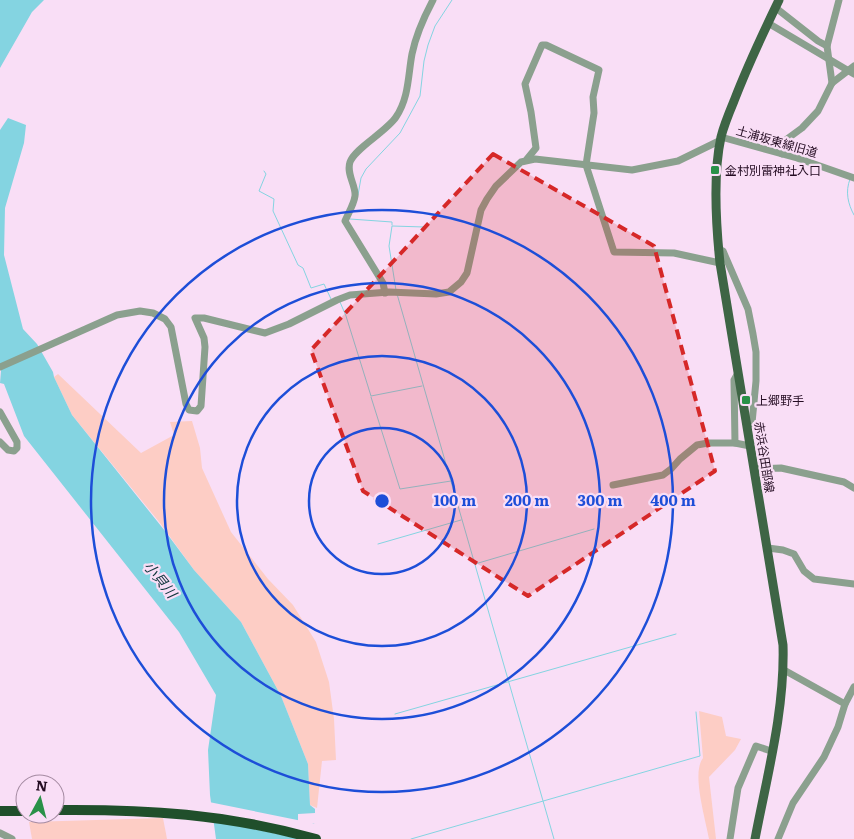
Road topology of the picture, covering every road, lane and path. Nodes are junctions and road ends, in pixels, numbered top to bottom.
1 (433, 0) edge
2 (839, 0) edge
3 (777, 4) edge
4 (768, 23) junction
5 (827, 46) junction
6 (828, 58) junction
7 (852, 70) edge
8 (832, 83) junction
9 (721, 139) junction
10 (782, 154) junction
11 (527, 159) junction
12 (586, 165) junction
13 (854, 178) edge
14 (718, 249) junction
15 (720, 262) junction
16 (385, 293) junction
17 (0, 367) edge
18 (738, 373) junction
19 (0, 412) edge
20 (747, 426) junction
21 (0, 442) edge
22 (735, 443) junction
23 (750, 446) junction
24 (754, 469) junction
25 (613, 485) dead end
26 (854, 488) edge
27 (768, 548) junction
28 (854, 584) edge
29 (784, 670) junction
30 (854, 688) edge
31 (845, 704) junction
32 (771, 751) junction
33 (15, 810) edge
34 (65, 810) edge
35 (0, 811) edge
36 (0, 833) edge
37 (12, 839) edge
38 (316, 839) edge
39 (730, 839) edge
40 (755, 839) edge
41 (778, 839) edge

1 - 16 street
2 - 5 street
3 - 4 main road, 赤浜谷田部線
3 - 5 street
4 - 6 street
4 - 9 main road, 赤浜谷田部線
5 - 6 street
6 - 7 street
6 - 8 street
7 - 8 street
8 - 10 street
9 - 10 street, 土浦坂東線旧道
9 - 12 street
9 - 14 main road, 赤浜谷田部線
10 - 13 street, 土浦坂東線旧道
11 - 12 street
11 - 12 street
11 - 16 street
12 - 15 street
14 - 15 main road, 赤浜谷田部線
14 - 20 street
15 - 18 main road, 赤浜谷田部線
16 - 17 street
18 - 20 main road, 赤浜谷田部線
18 - 22 street
19 - 21 street
20 - 23 main road, 赤浜谷田部線
22 - 23 street
22 - 25 street
23 - 24 main road, 赤浜谷田部線
24 - 26 street
24 - 27 main road, 赤浜谷田部線
27 - 28 street
27 - 29 main road, 赤浜谷田部線
29 - 31 street
29 - 32 main road, 赤浜谷田部線
30 - 31 street
31 - 41 street
32 - 39 street
32 - 40 main road, 赤浜谷田部線
33 - 35 highway
34 - 38 highway
36 - 37 street

